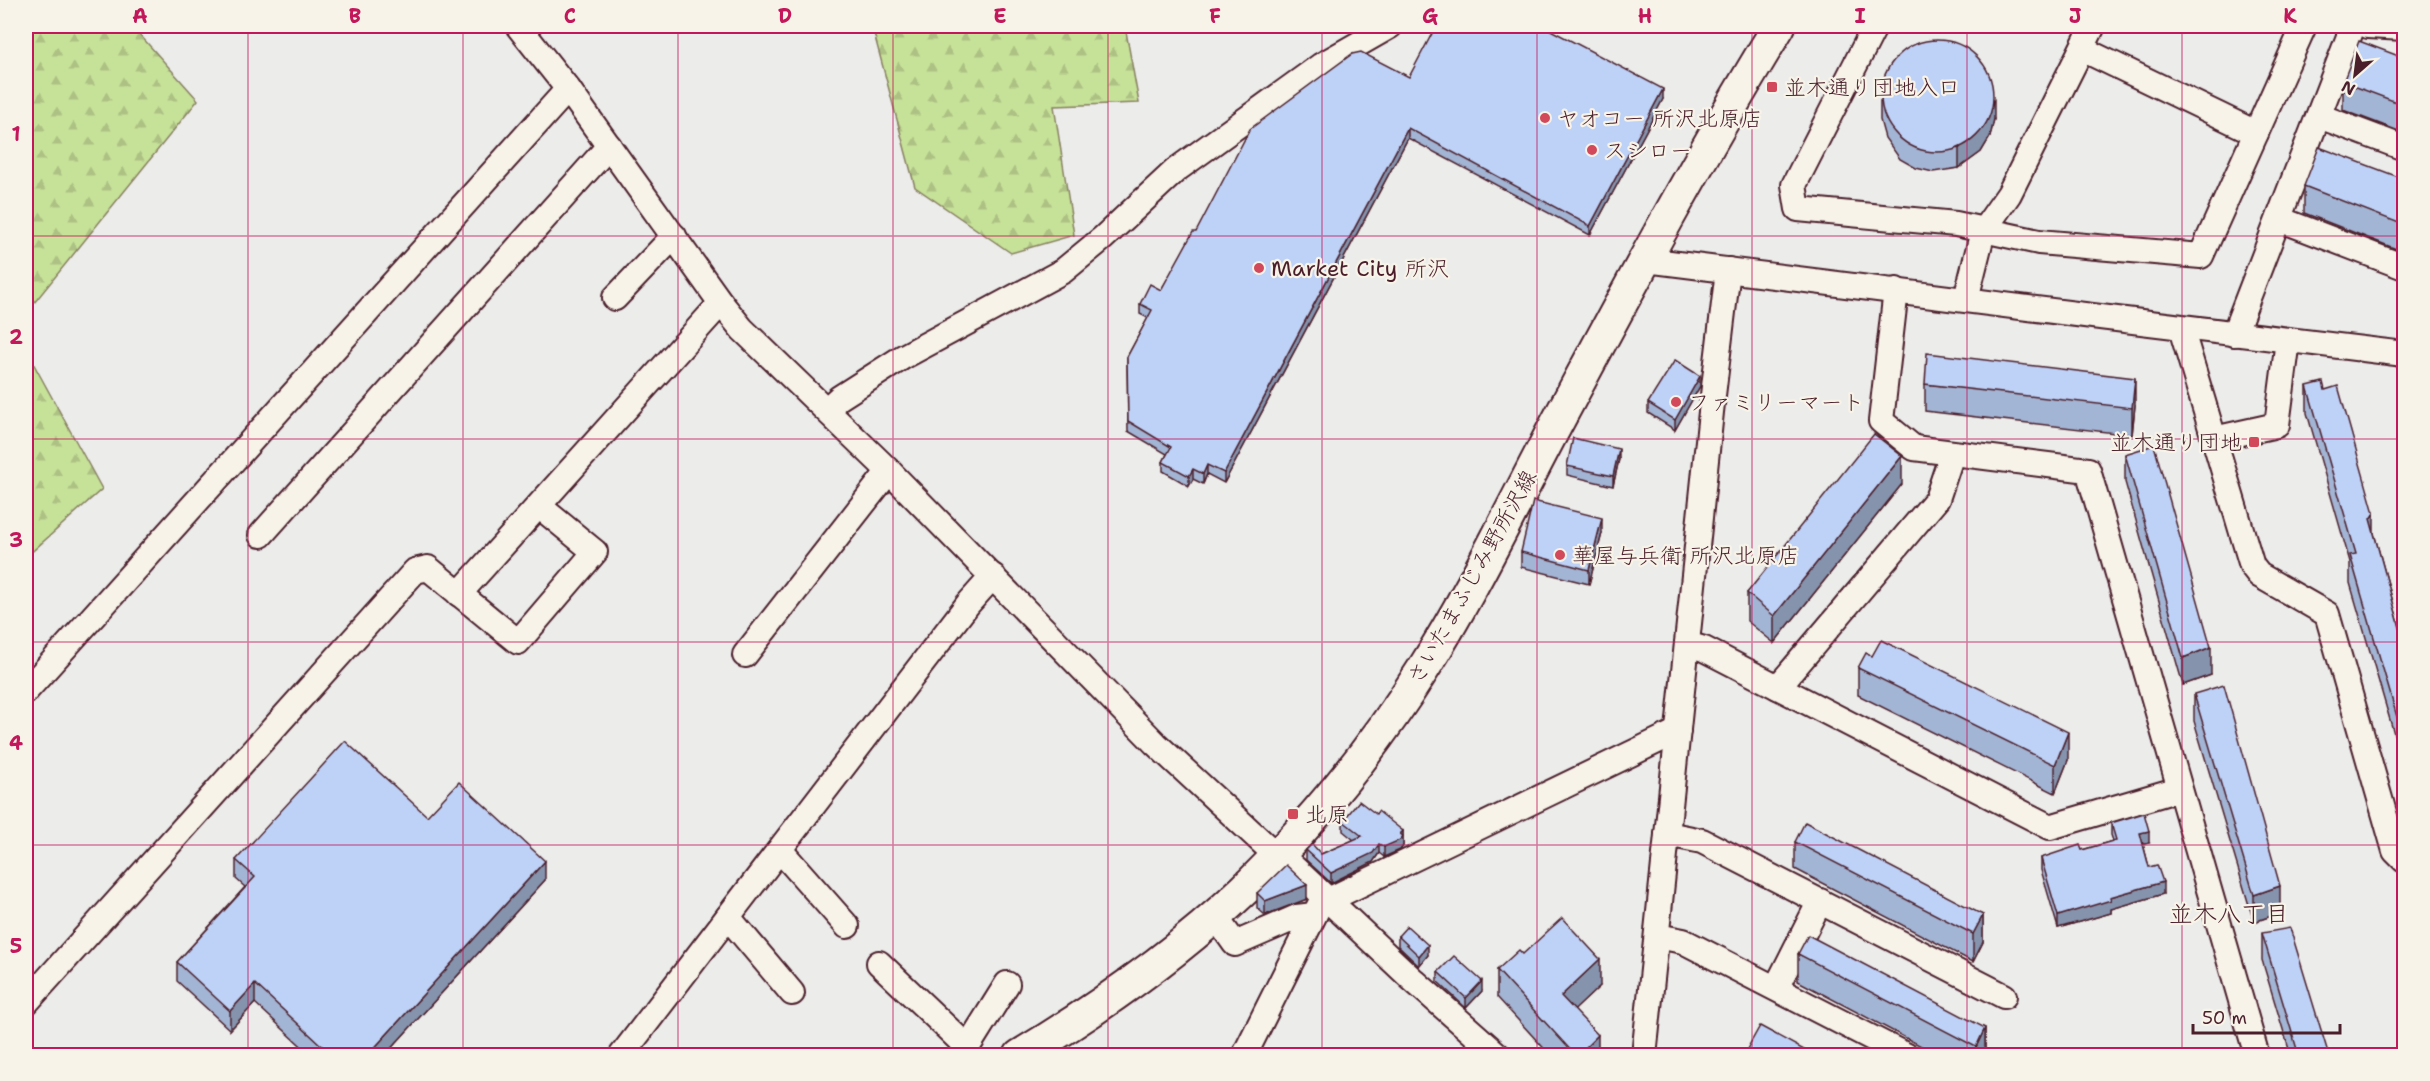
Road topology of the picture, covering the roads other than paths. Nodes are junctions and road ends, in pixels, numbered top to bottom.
1 (518, 26) edge
2 (1390, 26) edge
3 (1779, 26) edge
4 (1875, 26) edge
5 (2093, 26) edge
6 (2304, 26) edge
7 (2353, 26) edge
8 (2368, 26) edge
9 (2404, 28) edge
10 (2082, 49) junction
11 (568, 89) junction
12 (2319, 116) junction
13 (2256, 133) junction
14 (609, 146) junction
15 (2404, 148) edge
16 (2279, 219) junction
17 (1983, 231) junction
18 (674, 236) junction
19 (1646, 260) junction
20 (2404, 267) edge
21 (1728, 270) junction
22 (1896, 290) junction
23 (615, 298) dead end
24 (1966, 299) junction
25 (722, 303) junction
26 (2181, 328) junction
27 (2234, 333) junction
28 (2288, 340) junction
29 (2404, 354) edge
30 (826, 409) junction
31 (2214, 439) junction
32 (1952, 454) junction
33 (889, 471) junction
34 (539, 506) junction
35 (261, 535) dead end
36 (993, 576) junction
37 (459, 594) junction
38 (1687, 644) junction
39 (745, 655) dead end
40 (1778, 687) junction
41 (26, 691) edge
42 (1678, 731) junction
43 (2179, 789) junction
44 (1667, 834) junction
45 (780, 850) junction
46 (1276, 855) junction
47 (2404, 860) edge
48 (1820, 901) junction
49 (1322, 908) junction
50 (1215, 916) junction
51 (728, 917) junction
52 (847, 926) dead end
53 (1657, 936) junction
54 (879, 963) dead end
55 (1007, 984) dead end
56 (1776, 988) junction
57 (792, 993) dead end
58 (2004, 996) dead end
59 (26, 1003) edge
60 (965, 1051) edge
61 (1497, 1054) edge
62 (621, 1056) edge
63 (1020, 1056) edge
64 (1244, 1056) edge
65 (1644, 1056) edge
66 (1907, 1056) edge
67 (2257, 1056) edge

1 - 11 street
2 - 30 street
3 - 19 main road, さいたまふじみ野所沢線
4 - 17 street
5 - 10 street
6 - 13 street
7 - 12 street
8 - 9 street
10 - 13 street
10 - 17 street
11 - 14 street
11 - 41 street
12 - 15 street
12 - 16 street
13 - 17 street
14 - 18 street
14 - 35 street
16 - 20 street
16 - 27 street
17 - 24 street
18 - 23 street
18 - 25 street
19 - 21 street
19 - 46 main road, さいたまふじみ野所沢線
21 - 22 street
21 - 38 street
22 - 24 street
22 - 32 street
24 - 26 street
25 - 30 street
25 - 34 street
26 - 27 street
26 - 31 street
27 - 28 street
28 - 29 street
28 - 31 street
30 - 33 street
31 - 47 street
32 - 40 street
32 - 43 street
33 - 36 street
33 - 39 street
34 - 37 street
34 - 37 street
36 - 45 street
36 - 46 street
37 - 59 street
38 - 40 street
38 - 42 street
40 - 43 street
42 - 44 street
42 - 49 street
43 - 67 street
44 - 48 street
44 - 53 street
45 - 51 street
45 - 52 street
46 - 49 street
46 - 50 main road, さいたまふじみ野所沢線
48 - 56 street
48 - 58 street
49 - 50 street
49 - 61 street
49 - 64 street
50 - 63 main road, さいたまふじみ野所沢線
51 - 57 street
51 - 62 street
53 - 56 street
53 - 65 street
54 - 60 street
55 - 60 street
56 - 66 street

